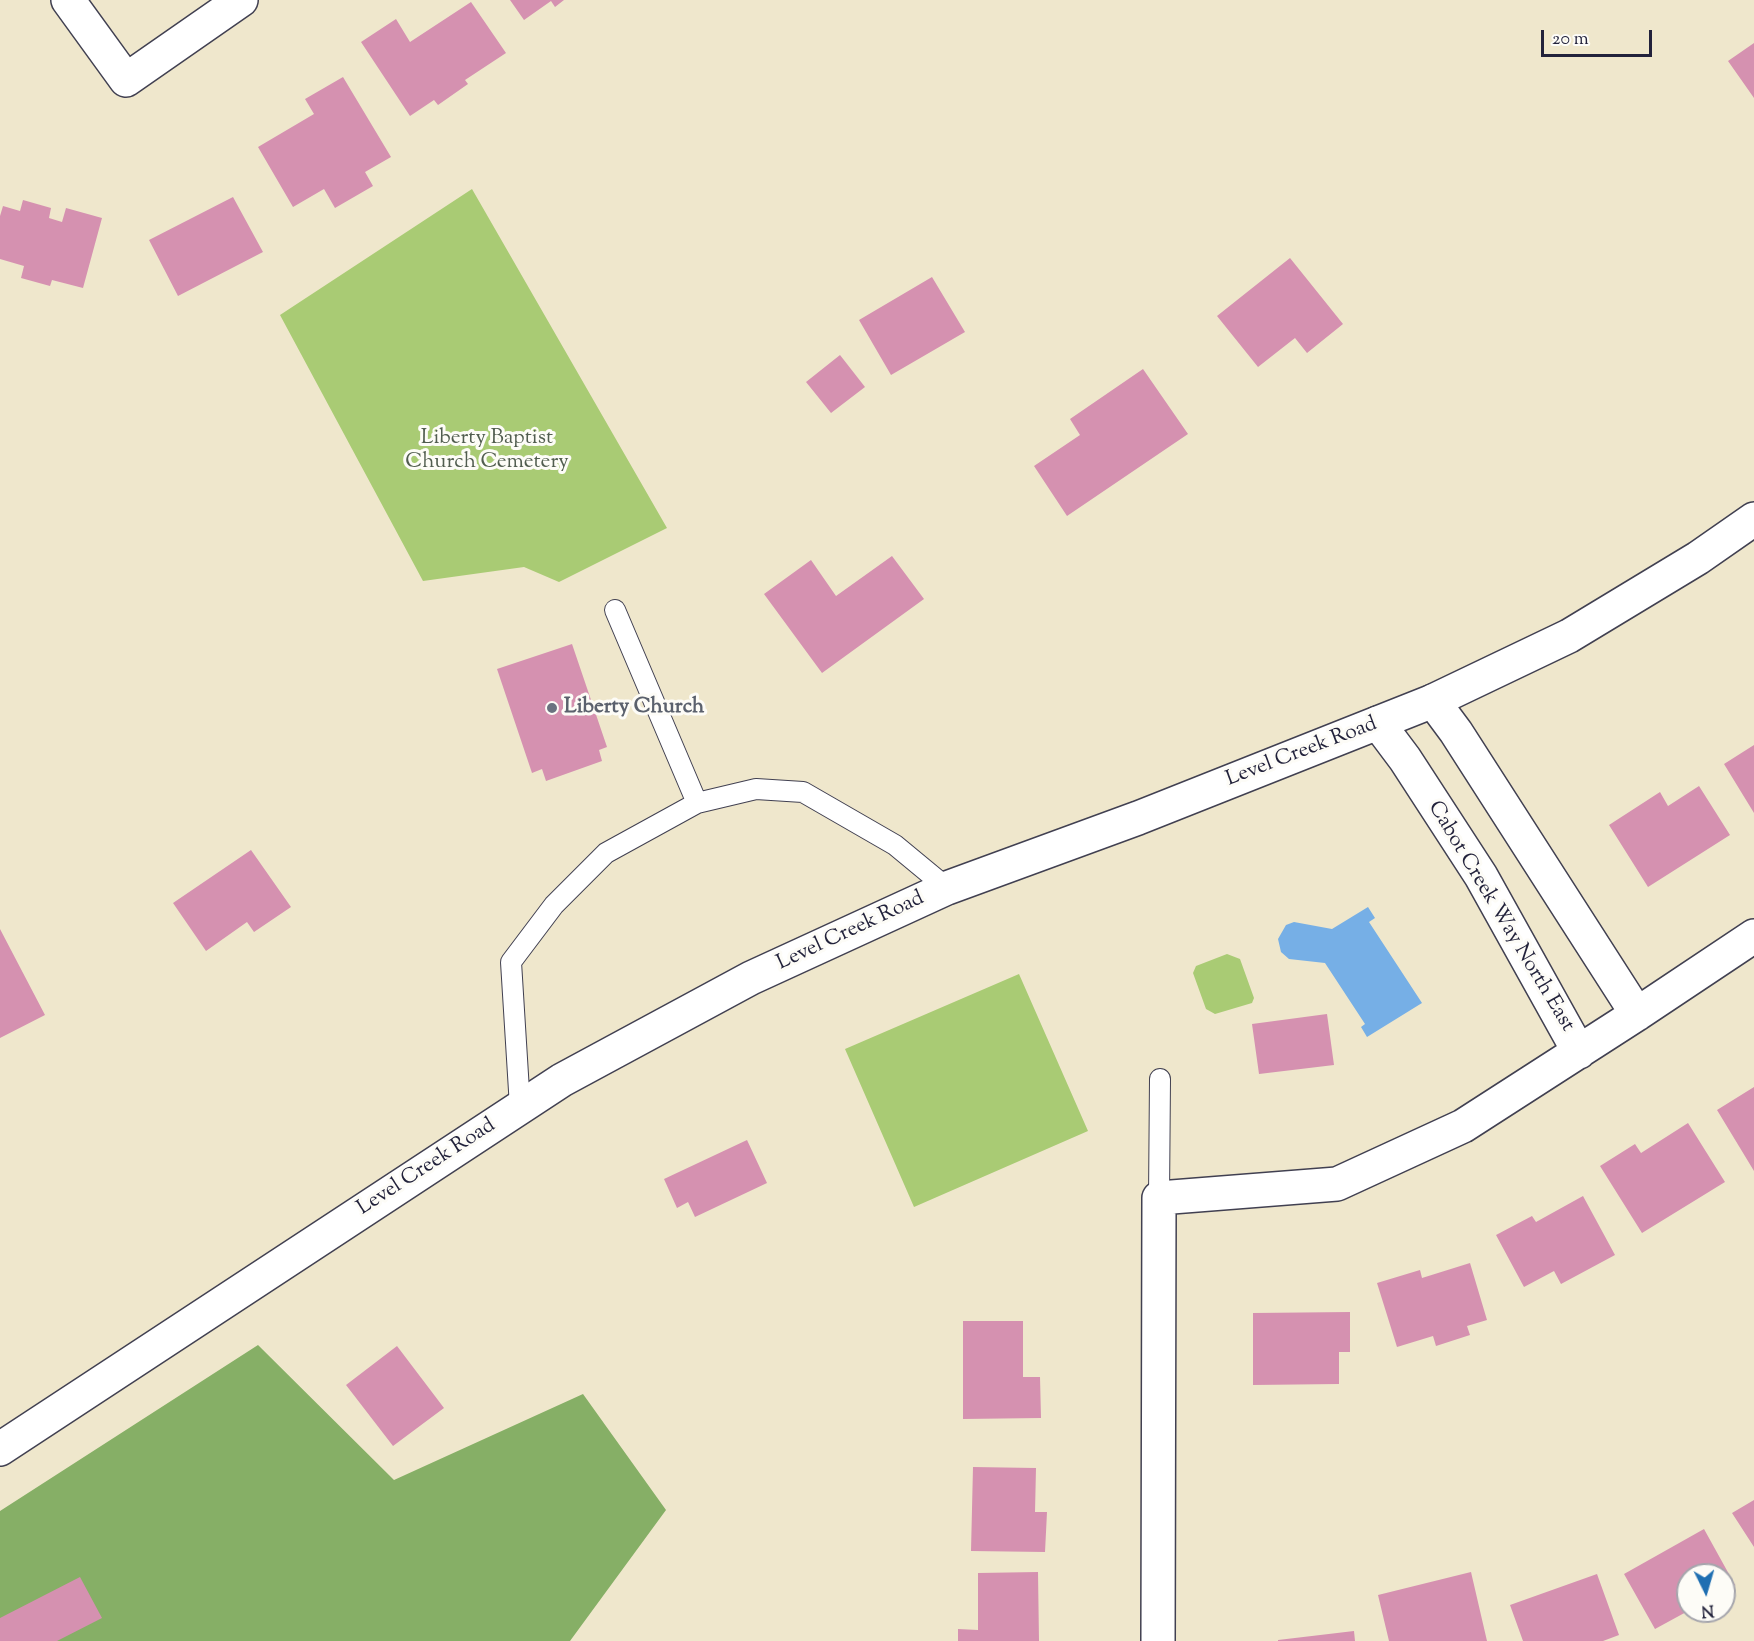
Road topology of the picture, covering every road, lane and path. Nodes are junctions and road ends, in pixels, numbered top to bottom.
1 (68, 0) edge
2 (241, 0) edge
3 (1754, 519) edge
4 (615, 610) dead end
5 (1433, 701) junction
6 (1378, 723) junction
7 (697, 803) junction
8 (947, 888) junction
9 (1754, 936) edge
10 (1637, 1014) junction
11 (1579, 1052) junction
12 (1160, 1079) dead end
13 (520, 1107) junction
14 (1159, 1198) junction
15 (0, 1449) edge
16 (1158, 1641) edge

1 - 2 street
3 - 5 street, Level Creek Road
4 - 7 lane
5 - 6 street, Level Creek Road
5 - 10 street
6 - 8 street, Level Creek Road
6 - 11 street, Cabot Creek Way North East
7 - 8 lane
7 - 13 lane
8 - 13 street, Level Creek Road
9 - 10 street
10 - 11 street
11 - 14 street
12 - 14 lane
13 - 15 street, Level Creek Road
14 - 16 street

